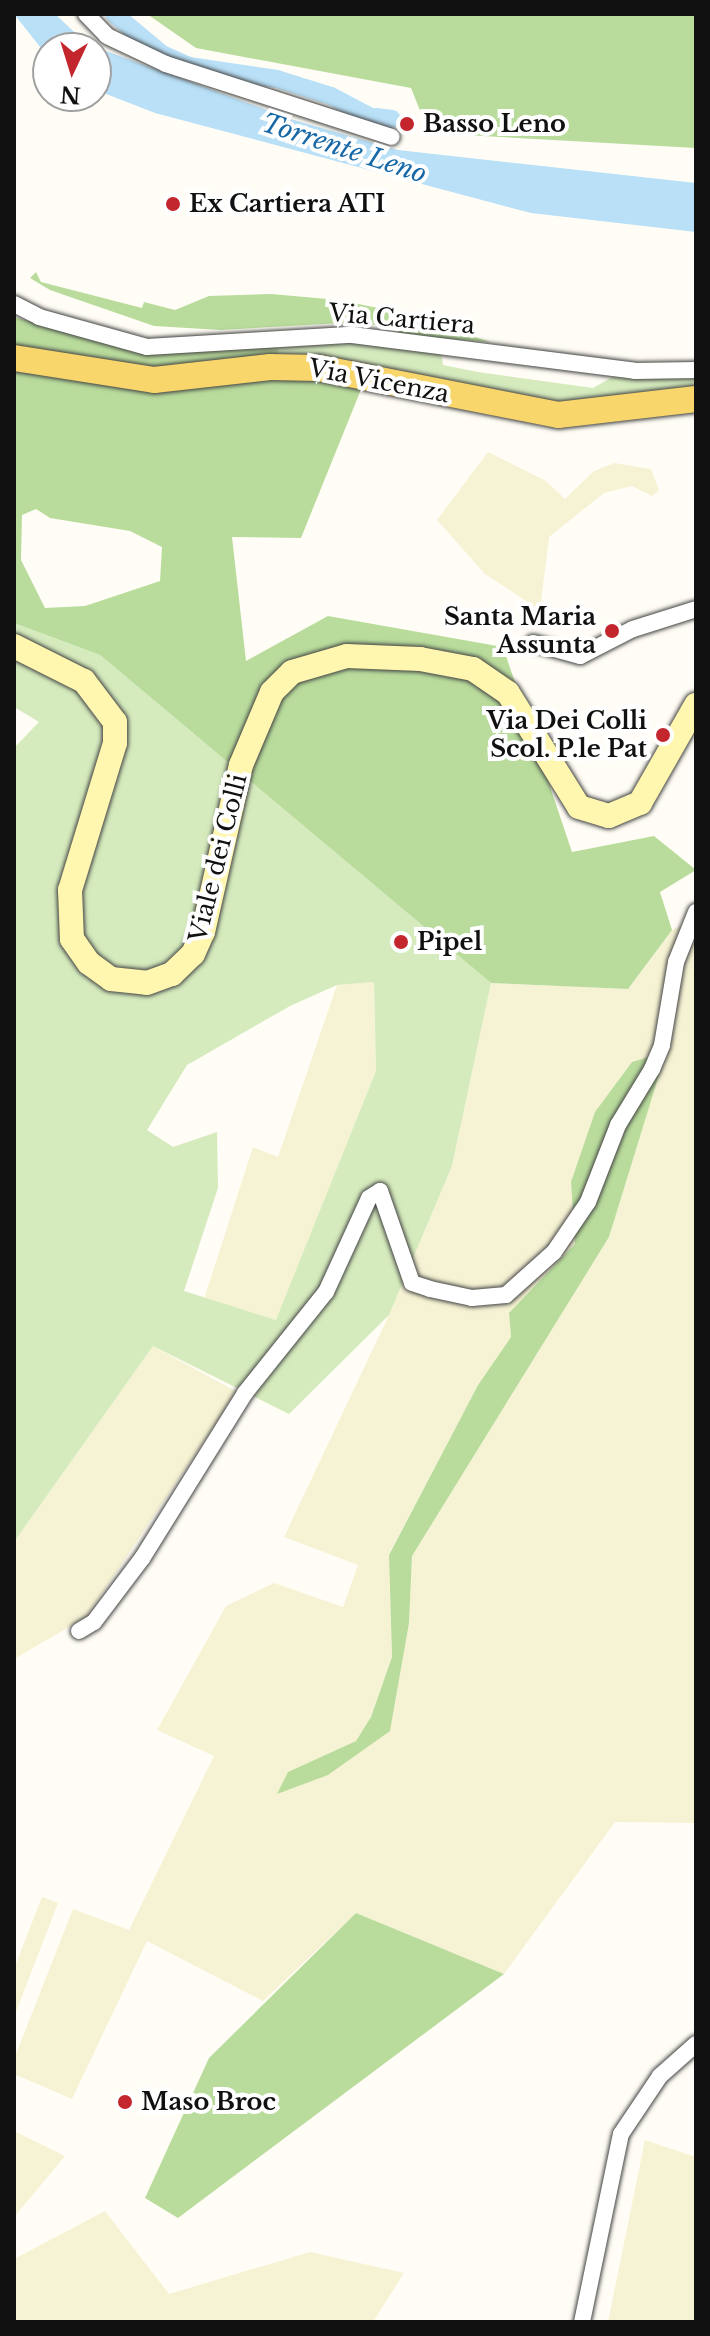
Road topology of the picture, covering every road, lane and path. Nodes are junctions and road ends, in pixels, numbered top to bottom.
1 (86, 14) edge
2 (392, 137) dead end
3 (14, 304) edge
4 (14, 358) edge
5 (696, 370) edge
6 (696, 399) edge
7 (696, 609) edge
8 (533, 643) dead end
9 (14, 646) edge
10 (696, 705) edge
11 (696, 912) edge
12 (79, 1631) dead end
13 (696, 2044) edge
14 (582, 2322) edge

1 - 2 street
3 - 5 street, Via Cartiera
4 - 6 main road, Via Vicenza
7 - 8 street
9 - 10 main road, Viale dei Colli
11 - 12 street
13 - 14 street

